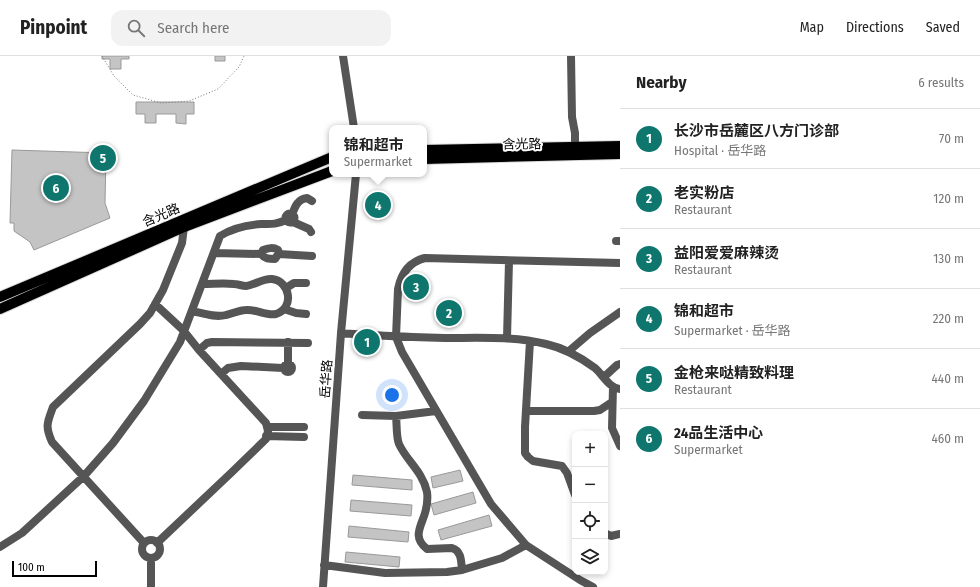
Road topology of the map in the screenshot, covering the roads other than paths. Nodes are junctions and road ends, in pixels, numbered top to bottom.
1 (343, 56) edge
2 (571, 56) edge
3 (354, 125) edge
4 (620, 146) edge
5 (427, 150) edge
6 (575, 151) junction
7 (620, 154) edge
8 (329, 158) edge
9 (427, 159) edge
10 (329, 172) edge
11 (356, 177) edge
12 (312, 201) dead end
13 (290, 219) junction
14 (184, 227) junction
15 (311, 232) dead end
16 (214, 253) junction
17 (312, 256) dead end
18 (509, 261) junction
19 (620, 263) edge
20 (306, 283) dead end
21 (203, 284) junction
22 (286, 288) junction
23 (0, 297) edge
24 (155, 304) junction
25 (0, 309) edge
26 (284, 309) junction
27 (192, 311) junction
28 (620, 312) edge
29 (306, 314) dead end
30 (184, 332) junction
31 (341, 333) junction
32 (396, 337) junction
33 (507, 338) junction
34 (530, 341) junction
35 (288, 342) junction
36 (308, 343) dead end
37 (199, 350) junction
38 (569, 351) junction
39 (620, 364) edge
40 (220, 374) junction
41 (604, 377) junction
42 (616, 388) edge
43 (612, 402) junction
44 (436, 411) junction
45 (526, 411) junction
46 (362, 415) dead end
47 (396, 416) junction
48 (267, 427) junction
49 (304, 427) dead end
50 (266, 436) junction
51 (304, 437) dead end
52 (620, 446) edge
53 (84, 476) junction
54 (572, 487) edge
55 (608, 534) edge
56 (620, 534) edge
57 (144, 543) junction
58 (157, 543) junction
59 (526, 545) junction
60 (0, 547) edge
61 (151, 558) junction
62 (324, 565) junction
63 (462, 570) junction
64 (151, 587) edge
65 (323, 587) edge
66 (593, 587) edge

1 - 3 street
2 - 6 street
4 - 6 main road, 含光路
5 - 6 main road, 含光路
6 - 7 main road, 含光路
6 - 9 main road, 含光路
8 - 23 main road, 含光路
10 - 14 main road, 含光路
11 - 31 street, 岳华路
12 - 13 street
13 - 15 street
13 - 16 street
14 - 24 street
14 - 25 main road, 含光路
16 - 17 street
16 - 21 street
18 - 19 street
18 - 32 street
18 - 33 street
20 - 22 street
21 - 22 street
21 - 27 street
22 - 26 street
24 - 30 street
24 - 53 street
26 - 27 street
26 - 29 street
27 - 30 street
28 - 38 street
30 - 37 street
30 - 53 street
31 - 32 street
31 - 62 street, 岳华路
32 - 33 street
32 - 44 street
33 - 34 street
34 - 38 street
34 - 45 street
35 - 36 street
35 - 37 street
35 - 40 street
37 - 40 street
38 - 41 street
39 - 41 street
40 - 48 street
41 - 42 street
42 - 43 street
43 - 45 street
43 - 52 street
44 - 47 street
44 - 59 street
45 - 54 street
46 - 47 street
47 - 63 street
48 - 49 street
48 - 50 street
50 - 51 street
50 - 58 street
53 - 57 street
53 - 60 street
55 - 56 street
57 - 58 street
57 - 61 street
58 - 61 street
59 - 63 street
59 - 66 street
61 - 64 street
62 - 63 street
62 - 65 street, 岳华路

